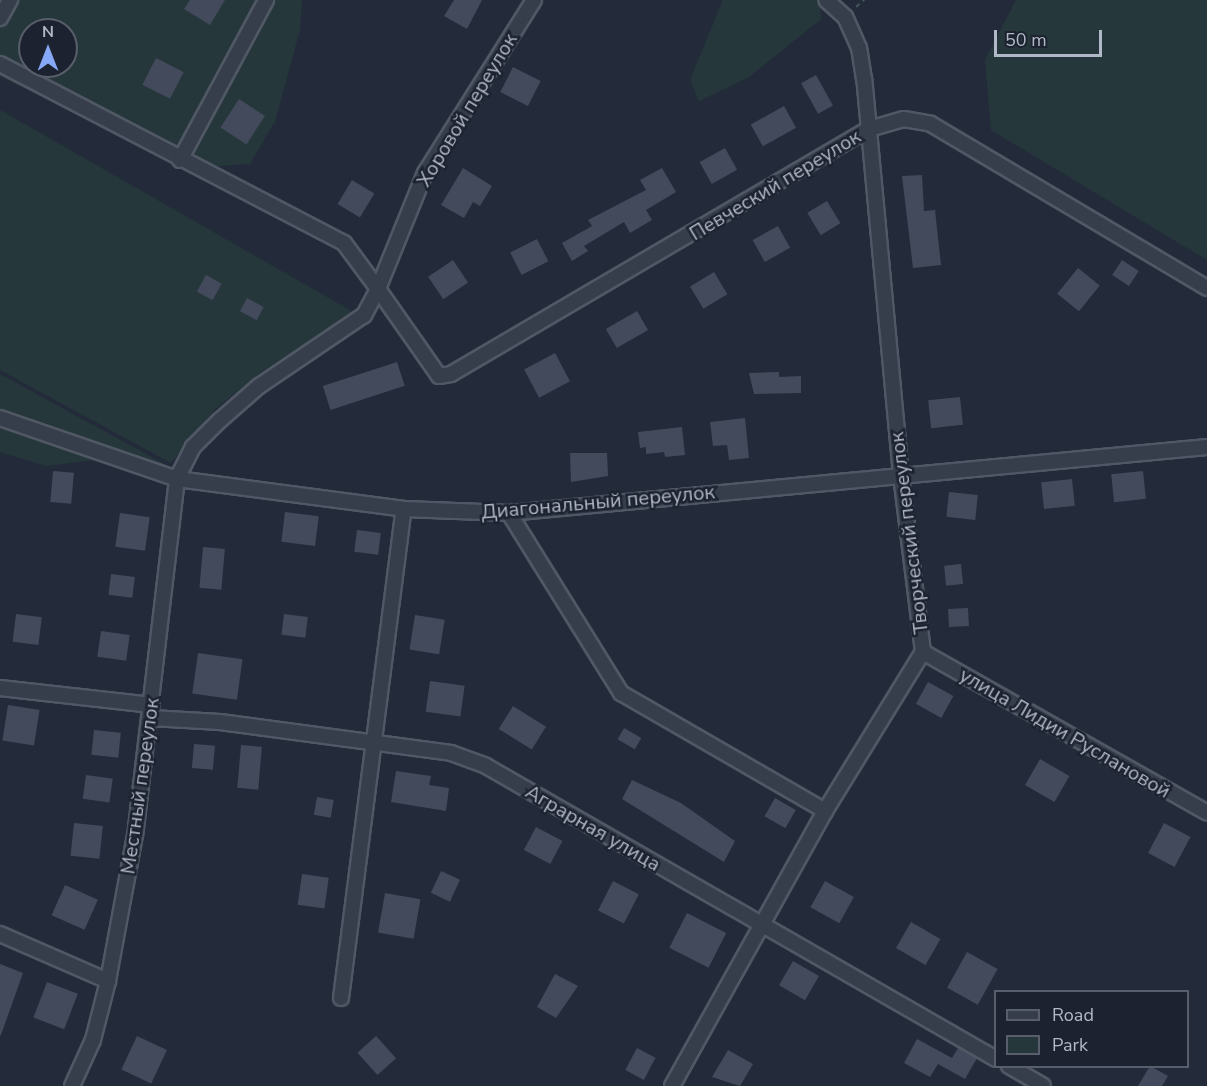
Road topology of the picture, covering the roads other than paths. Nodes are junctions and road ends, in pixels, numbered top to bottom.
1 (10, 0) edge
2 (266, 0) edge
3 (534, 0) edge
4 (826, 0) edge
5 (0, 18) edge
6 (0, 64) edge
7 (869, 129) junction
8 (180, 160) junction
9 (1207, 288) edge
10 (378, 289) junction
11 (0, 418) edge
12 (1207, 447) edge
13 (901, 475) junction
14 (177, 479) junction
15 (404, 509) junction
16 (509, 513) junction
17 (923, 652) junction
18 (0, 688) edge
19 (151, 712) junction
20 (372, 744) junction
21 (1205, 808) edge
22 (825, 811) junction
23 (762, 927) junction
24 (0, 934) edge
25 (108, 981) junction
26 (340, 998) dead end
27 (994, 1058) edge
28 (1012, 1068) edge
29 (72, 1086) edge
30 (672, 1086) edge
31 (1043, 1086) edge

1 - 5 street
2 - 8 street
3 - 10 street, Хоровой переулок
4 - 7 street, Творческий переулок
6 - 8 street, Певческий переулок
7 - 9 street, Певческий переулок
7 - 10 street, Певческий переулок
7 - 13 street, Творческий переулок
8 - 10 street, Певческий переулок
10 - 14 street, Хоровой переулок
11 - 14 street, Диагональный переулок
12 - 13 street, Диагональный переулок
13 - 16 street, Диагональный переулок
13 - 17 street, Творческий переулок
14 - 15 street, Диагональный переулок
14 - 19 street, Местный переулок
15 - 16 street, Диагональный переулок
15 - 20 street
16 - 22 street
17 - 21 street, улица Лидии Руслановой
17 - 22 street, Творческий переулок
18 - 19 street, Аграрная улица
19 - 20 street, Аграрная улица
19 - 25 street, Местный переулок
20 - 23 street, Аграрная улица
20 - 26 street
22 - 23 street, Творческий переулок
23 - 27 street, Аграрная улица
23 - 30 street, Творческий переулок
24 - 25 street
25 - 29 street, Местный переулок
28 - 31 street

